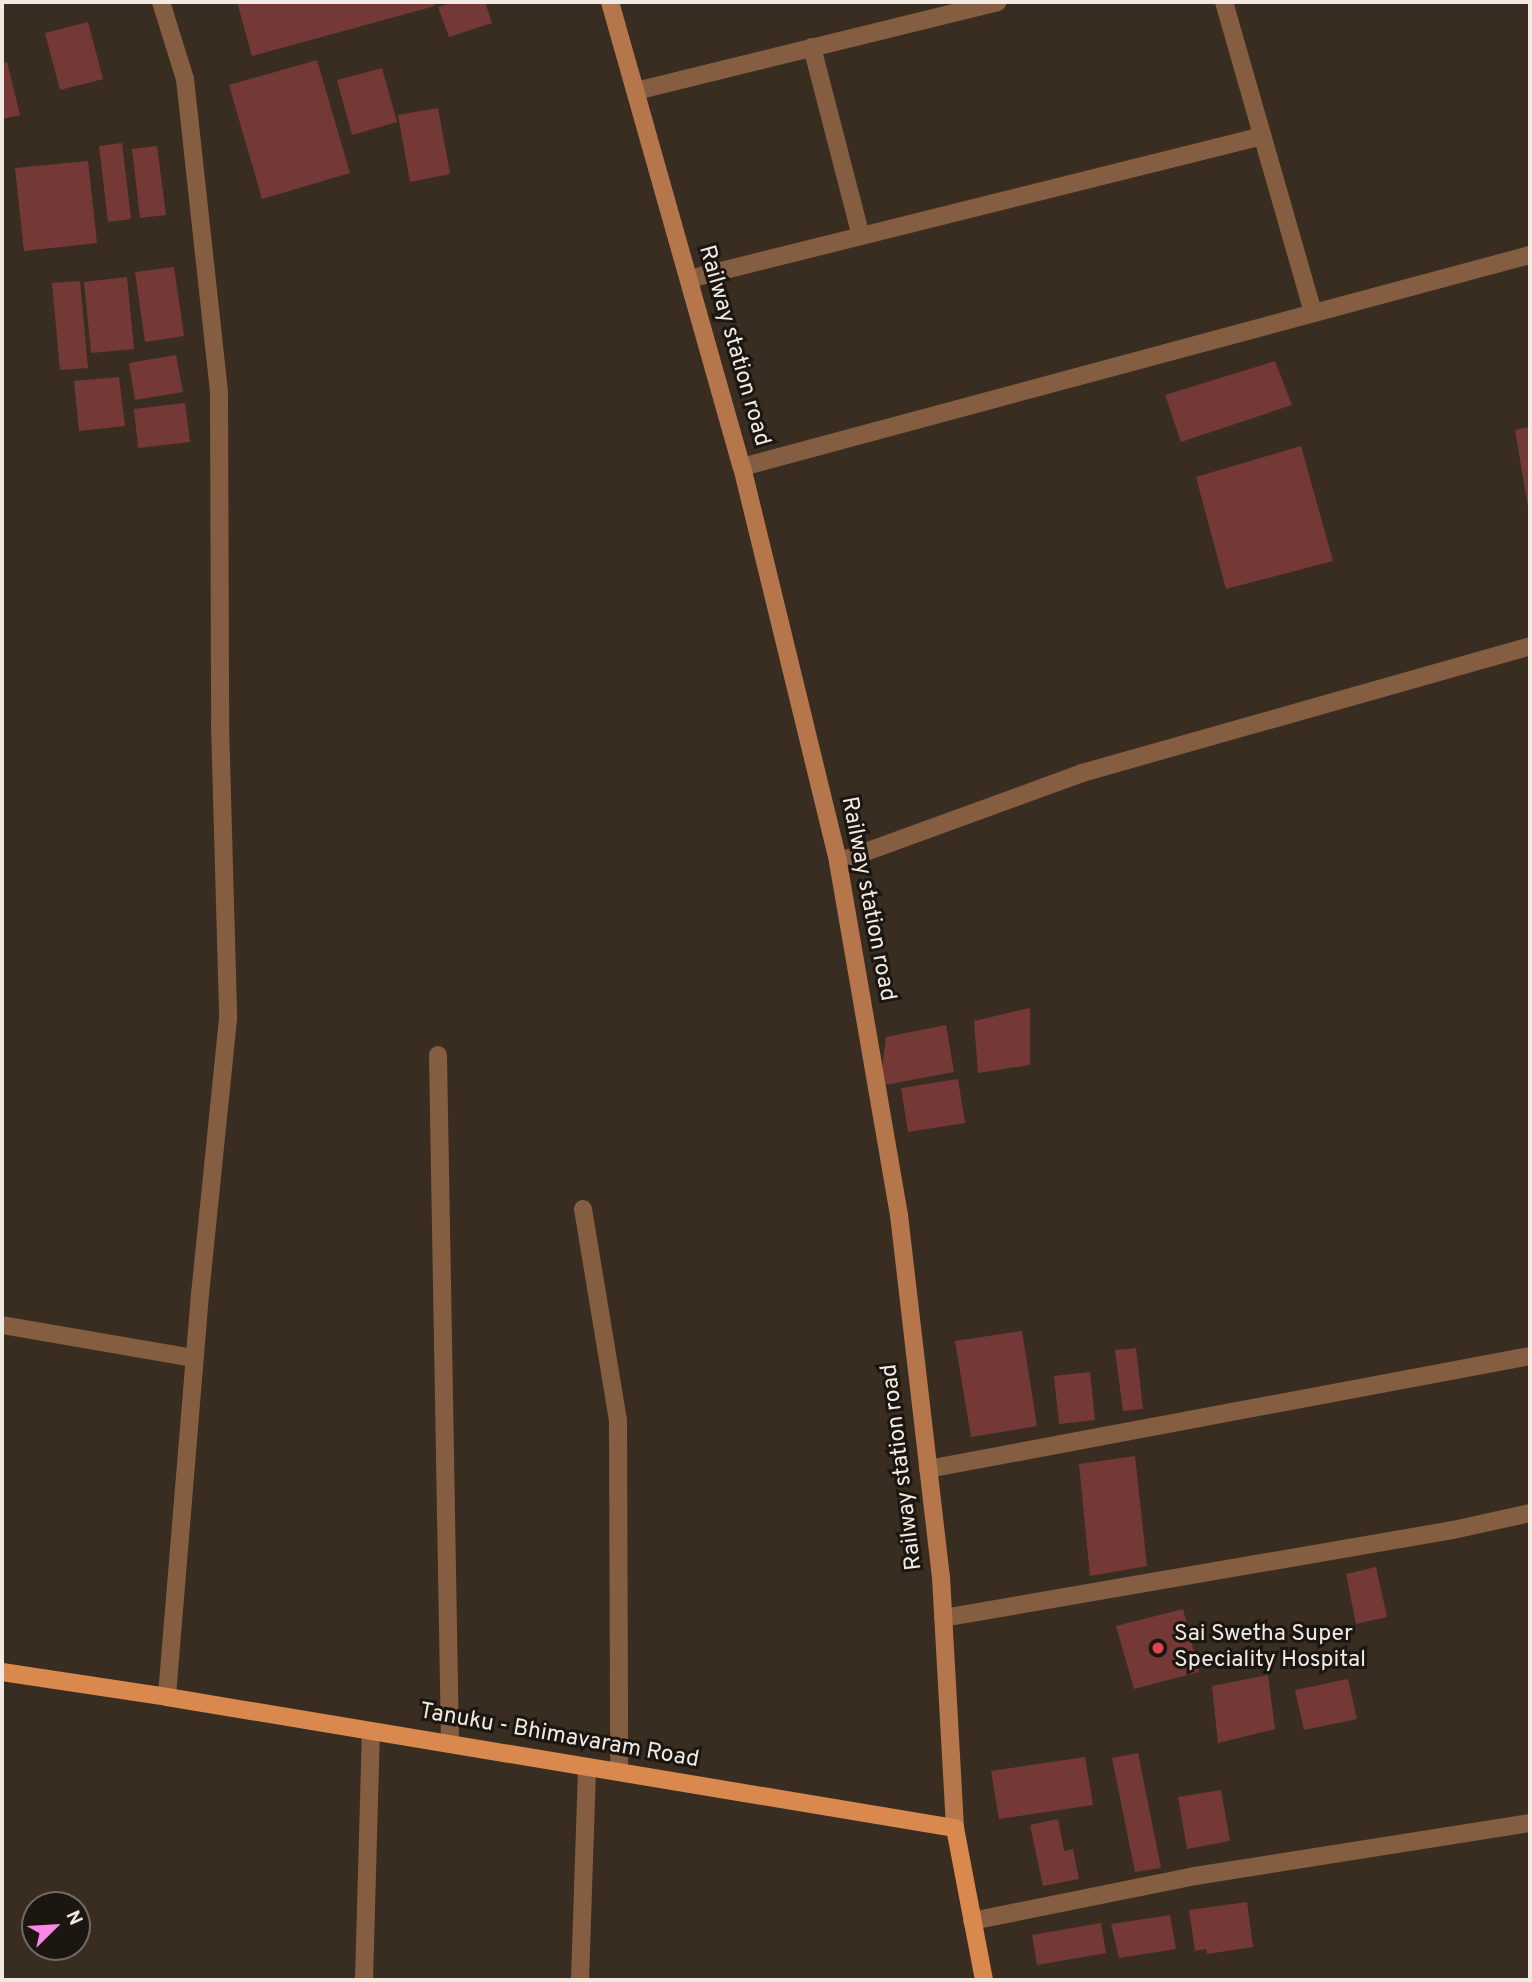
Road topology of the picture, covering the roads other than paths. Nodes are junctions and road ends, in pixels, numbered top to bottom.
1 (161, 2) edge
2 (610, 2) edge
3 (997, 2) edge
4 (1224, 2) edge
5 (812, 47) junction
6 (636, 92) junction
7 (1262, 136) junction
8 (861, 236) junction
9 (1530, 255) edge
10 (689, 279) junction
11 (1313, 313) junction
12 (742, 467) junction
13 (1530, 646) edge
14 (838, 862) junction
15 (438, 1055) dead end
16 (583, 1209) dead end
17 (2, 1325) edge
18 (1530, 1356) edge
19 (194, 1358) junction
20 (928, 1469) junction
21 (1530, 1513) edge
22 (943, 1618) junction
23 (2, 1672) edge
24 (167, 1697) junction
25 (372, 1731) junction
26 (450, 1744) junction
27 (587, 1767) junction
28 (619, 1772) junction
29 (1530, 1823) edge
30 (955, 1828) junction
31 (972, 1921) junction
32 (363, 1980) edge
33 (580, 1980) edge
34 (984, 1980) edge

1 - 19 street
2 - 6 street, Railway station road
3 - 5 street
4 - 7 street
5 - 6 street
5 - 8 street
6 - 10 street, Railway station road
7 - 8 street
7 - 11 street
8 - 10 street
9 - 11 street
10 - 12 street, Railway station road
11 - 12 street
12 - 14 street, Railway station road
13 - 14 street
14 - 20 street, Railway station road
15 - 26 street
16 - 28 street
17 - 19 street
18 - 20 street
19 - 24 street
20 - 22 street, Railway station road
21 - 22 street
22 - 30 street, Railway station road
23 - 24 main road, Tanuku - Bhimavaram Road
24 - 25 main road, Tanuku - Bhimavaram Road
25 - 26 main road, Tanuku - Bhimavaram Road
25 - 32 street
26 - 27 main road, Tanuku - Bhimavaram Road
27 - 28 main road, Tanuku - Bhimavaram Road
27 - 33 street
28 - 30 main road, Tanuku - Bhimavaram Road
29 - 31 street
30 - 31 main road
31 - 34 main road

